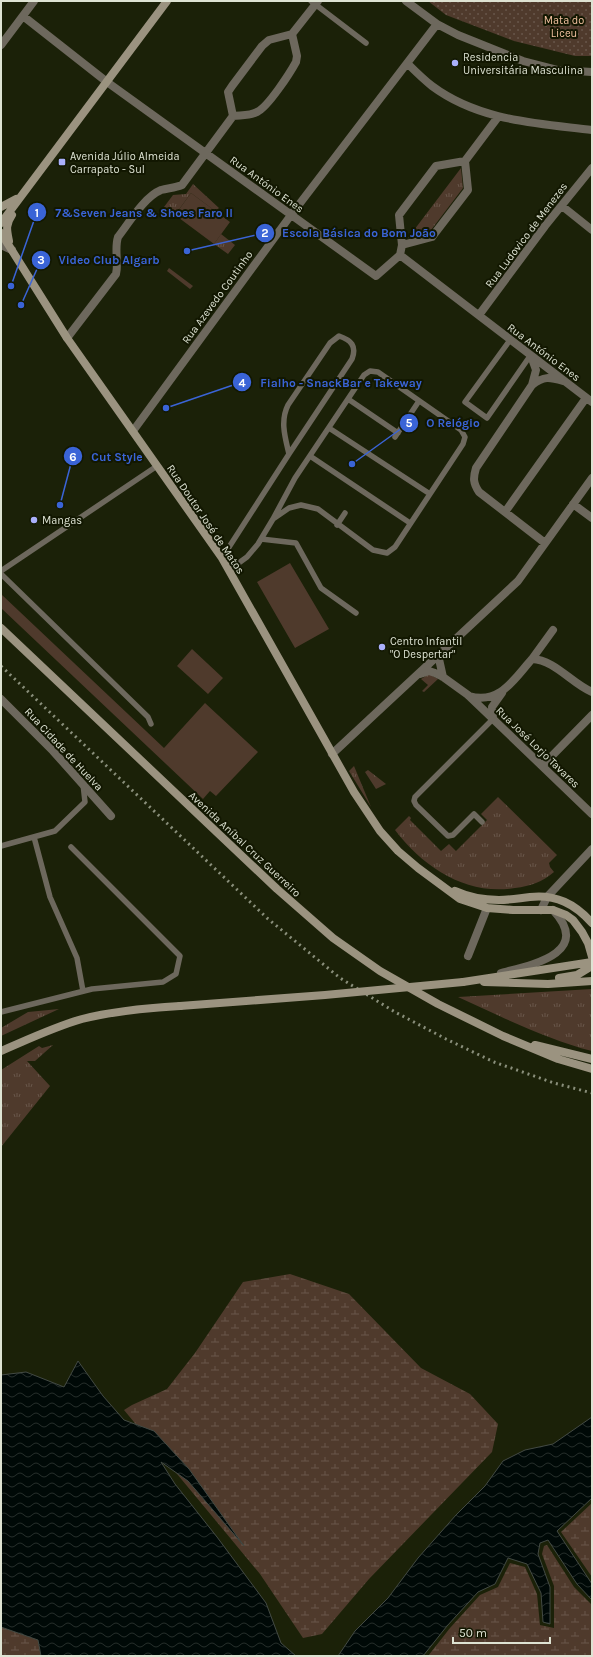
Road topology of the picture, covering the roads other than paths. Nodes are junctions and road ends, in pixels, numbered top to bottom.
1 (34, 1) edge
2 (166, 1) edge
3 (406, 1) edge
4 (315, 2) edge
5 (23, 16) junction
6 (437, 24) junction
7 (292, 34) junction
8 (366, 43) dead end
9 (1, 45) edge
10 (407, 63) junction
11 (592, 72) edge
12 (107, 82) junction
13 (233, 116) junction
14 (498, 117) junction
15 (592, 130) edge
16 (206, 153) junction
17 (465, 161) junction
18 (592, 168) edge
19 (25, 190) junction
20 (562, 206) junction
21 (1, 207) edge
22 (291, 215) junction
23 (1, 223) edge
24 (592, 230) edge
25 (1, 233) edge
26 (1, 244) edge
27 (402, 245) junction
28 (12, 250) junction
29 (400, 255) junction
30 (479, 315) junction
31 (67, 338) junction
32 (510, 340) junction
33 (530, 356) junction
34 (563, 380) junction
35 (532, 385) junction
36 (348, 399) junction
37 (589, 400) edge
38 (419, 401) junction
39 (329, 428) junction
40 (133, 431) junction
41 (289, 454) junction
42 (310, 456) junction
43 (157, 466) junction
44 (592, 478) edge
45 (430, 494) junction
46 (573, 504) junction
47 (505, 512) junction
48 (345, 513) dead end
49 (592, 518) edge
50 (273, 519) junction
51 (410, 524) junction
52 (338, 525) junction
53 (261, 539) junction
54 (546, 543) junction
55 (222, 558) junction
56 (229, 570) junction
57 (1, 573) edge
58 (356, 613) dead end
59 (1, 628) edge
60 (553, 630) dead end
61 (444, 650) junction
62 (532, 659) junction
63 (416, 676) junction
64 (443, 676) junction
65 (503, 691) junction
66 (592, 692) edge
67 (468, 695) junction
68 (1, 699) edge
69 (592, 715) edge
70 (493, 719) junction
71 (151, 724) dead end
72 (332, 754) junction
73 (542, 766) junction
74 (82, 784) junction
75 (592, 814) edge
76 (111, 816) dead end
77 (482, 822) dead end
78 (34, 837) junction
79 (1, 846) edge
80 (71, 847) dead end
81 (592, 849) edge
82 (429, 877) junction
83 (547, 897) junction
84 (487, 908) junction
85 (540, 910) junction
86 (553, 910) junction
87 (592, 922) edge
88 (468, 956) dead end
89 (592, 957) edge
90 (592, 962) edge
91 (592, 966) edge
92 (480, 979) junction
93 (592, 981) edge
94 (463, 982) junction
95 (506, 983) junction
96 (83, 991) junction
97 (1, 1012) edge
98 (503, 1036) junction
99 (1, 1051) edge
100 (592, 1059) edge
101 (592, 1069) edge

1 - 5 street
2 - 12 street
3 - 6 street
4 - 7 street
4 - 8 lane
5 - 9 street
5 - 12 street, Rua António Enes
6 - 10 street, Rua Azevedo Coutinho
6 - 11 street
7 - 13 street
7 - 13 street
10 - 14 street
10 - 22 street, Rua Azevedo Coutinho
12 - 16 street, Rua António Enes
12 - 19 street
13 - 16 street
14 - 15 street
14 - 17 street
16 - 22 street, Rua António Enes
16 - 31 street
17 - 27 street
17 - 27 street
18 - 20 street, Rua Ludovico de Menezes
19 - 21 street
19 - 23 street
19 - 28 street
20 - 24 street
20 - 30 street, Rua Ludovico de Menezes
22 - 29 street, Rua António Enes
22 - 40 street, Rua Azevedo Coutinho
25 - 28 street, Rua Doutor José de Matos
26 - 28 street
27 - 29 street
28 - 31 street, Rua Doutor José de Matos
29 - 30 street, Rua António Enes
30 - 32 street, Rua António Enes
31 - 40 street, Rua Doutor José de Matos
32 - 33 street, Rua António Enes
32 - 33 lane
33 - 34 street, Rua António Enes
33 - 35 street
34 - 35 street
34 - 37 street, Rua António Enes
35 - 47 street
36 - 38 lane
36 - 38 lane
36 - 39 lane
37 - 47 street
38 - 45 lane
39 - 42 lane
39 - 45 lane
40 - 43 street, Rua Doutor José de Matos
41 - 41 lane
41 - 55 lane
42 - 50 lane
42 - 51 lane
43 - 55 street, Rua Doutor José de Matos
43 - 57 lane
44 - 46 street
45 - 51 lane
46 - 49 street
46 - 54 street
47 - 54 street
48 - 52 lane
50 - 52 lane
50 - 53 lane
51 - 52 lane
53 - 56 lane
53 - 58 lane
54 - 61 street
55 - 56 street, Rua Doutor José de Matos
56 - 72 street, Rua Doutor José de Matos
57 - 71 lane
59 - 98 street, Avenida Aníbal Cruz Guerreiro
60 - 62 street, Rua José Lorjo Tavares
61 - 63 street
61 - 64 street
62 - 65 street, Rua José Lorjo Tavares
62 - 66 street
63 - 64 street, Rua José Lorjo Tavares
63 - 72 street
64 - 67 street, Rua José Lorjo Tavares
65 - 67 street, Rua José Lorjo Tavares
65 - 70 street
67 - 70 street, Rua José Lorjo Tavares
68 - 74 street, Rua Cidade de Huelva
69 - 73 street
70 - 73 street, Rua José Lorjo Tavares
70 - 77 lane
72 - 82 street, Rua Doutor José de Matos
73 - 75 street, Rua José Lorjo Tavares
74 - 76 street, Rua Cidade de Huelva
74 - 78 lane
78 - 79 lane
78 - 96 lane
80 - 96 lane
81 - 83 street
82 - 83 street
82 - 84 street
83 - 85 street
83 - 87 street
84 - 85 street
84 - 88 street
85 - 86 street
86 - 89 street
86 - 92 street
90 - 92 street
91 - 95 street
92 - 94 street
93 - 95 street
94 - 95 street
94 - 99 street, bridge
96 - 97 lane
98 - 100 street
98 - 101 street

